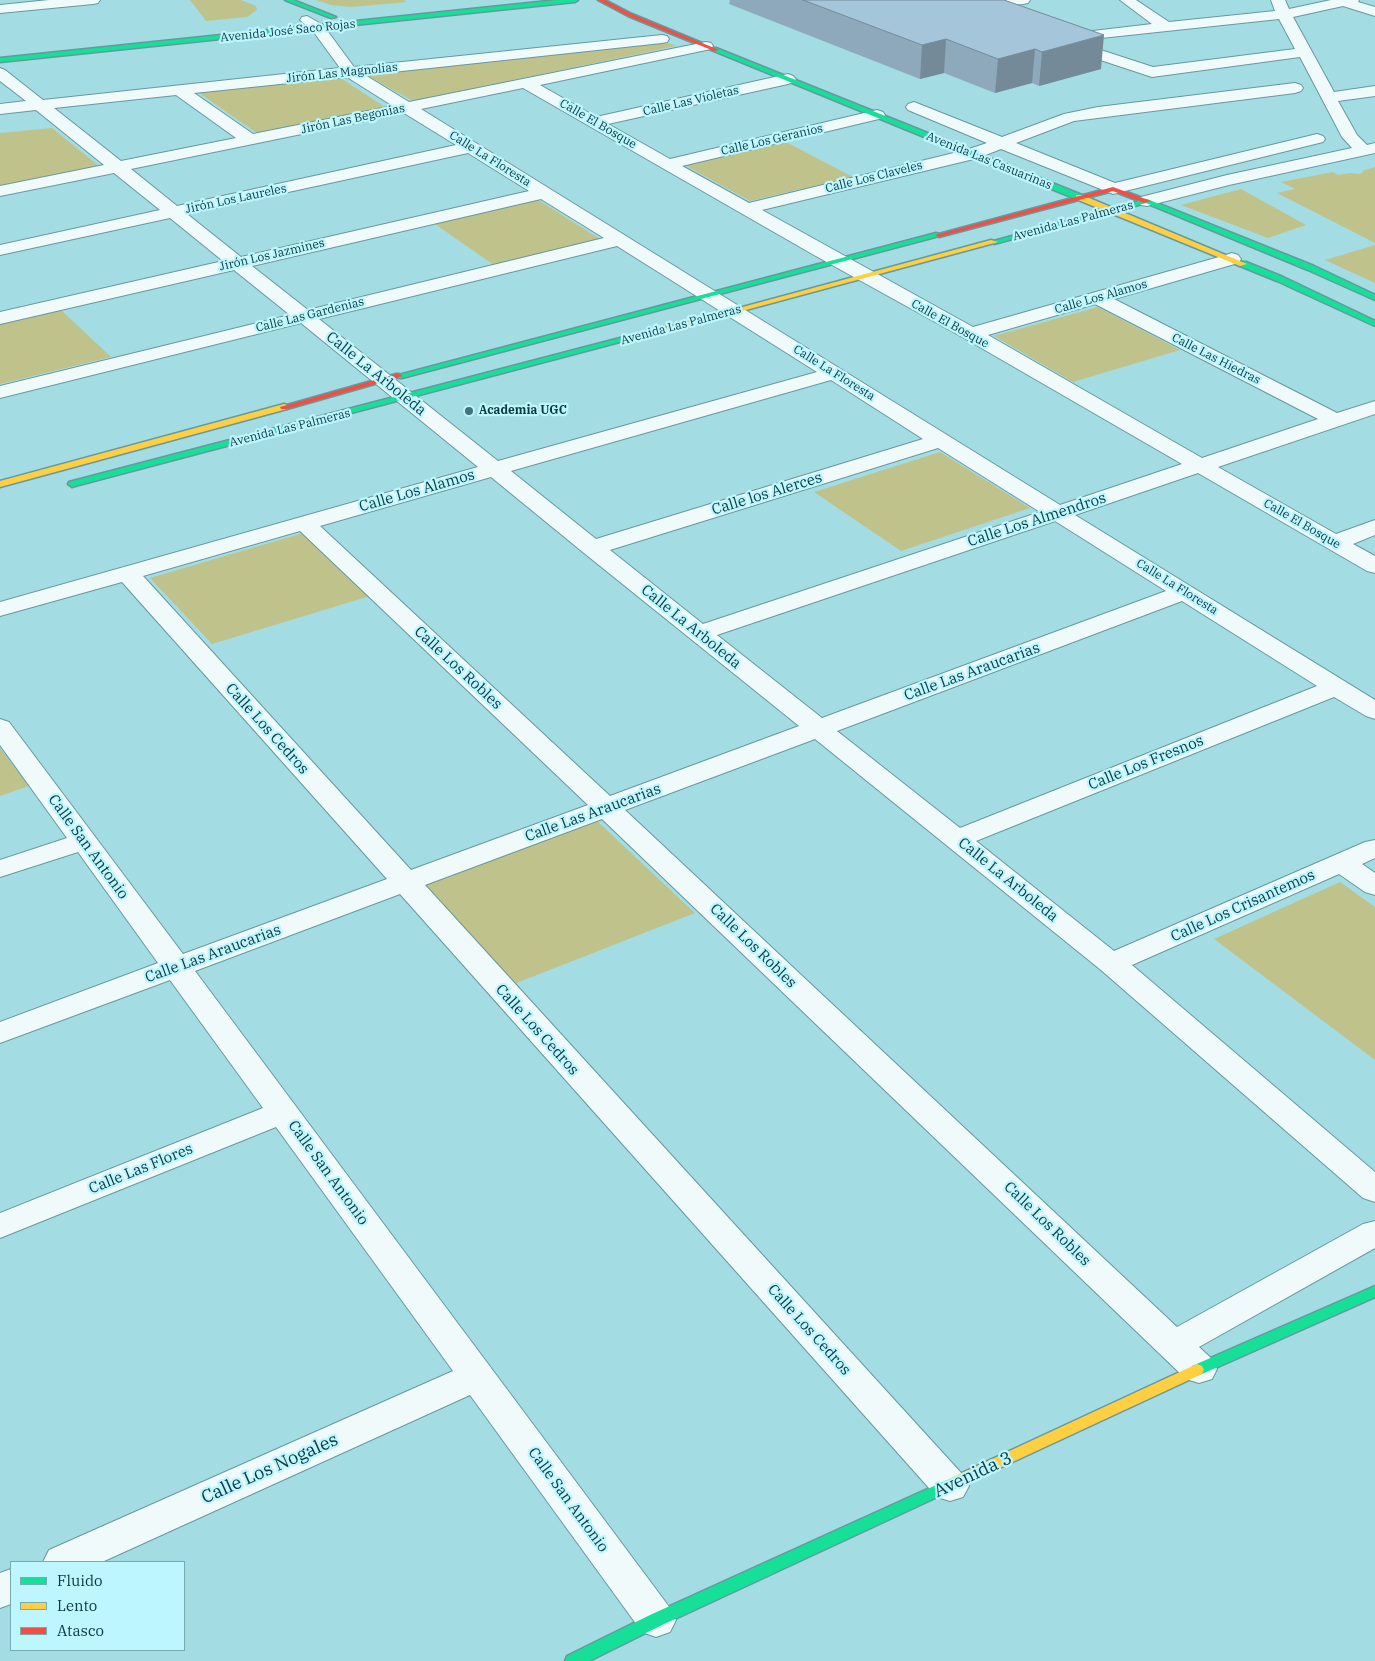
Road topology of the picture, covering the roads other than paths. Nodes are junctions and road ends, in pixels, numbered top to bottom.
1 (93, 0) edge
2 (288, 0) edge
3 (486, 0) edge
4 (575, 0) edge
5 (601, 0) edge
6 (1023, 0) edge
7 (1127, 0) edge
8 (1348, 1) edge
9 (274, 2) dead end
10 (1281, 7) edge
11 (0, 9) edge
12 (1375, 12) edge
13 (986, 16) edge
14 (333, 17) junction
15 (313, 24) junction
16 (1166, 27) junction
17 (684, 37) junction
18 (706, 46) junction
19 (0, 50) edge
20 (1304, 52) junction
21 (0, 60) edge
22 (350, 72) junction
23 (0, 73) edge
24 (788, 79) junction
25 (525, 83) junction
26 (1295, 88) dead end
27 (179, 90) junction
28 (1375, 91) edge
29 (1329, 97) junction
30 (39, 105) junction
31 (407, 107) junction
32 (914, 107) dead end
33 (0, 109) edge
34 (877, 115) junction
35 (594, 122) junction
36 (1317, 138) dead end
37 (250, 140) junction
38 (1001, 142) junction
39 (471, 147) junction
40 (1369, 149) edge
41 (972, 154) junction
42 (668, 164) junction
43 (117, 167) junction
44 (1113, 189) junction
45 (0, 191) edge
46 (544, 193) junction
47 (1080, 198) junction
48 (1147, 201) junction
49 (746, 208) junction
50 (1112, 211) junction
51 (174, 212) junction
52 (621, 240) junction
53 (0, 250) edge
54 (1232, 260) junction
55 (838, 261) junction
56 (237, 263) junction
57 (865, 276) junction
58 (708, 295) junction
59 (1097, 298) junction
60 (1375, 298) edge
61 (734, 311) junction
62 (304, 316) junction
63 (0, 318) edge
64 (1375, 324) edge
65 (971, 334) junction
66 (834, 373) junction
67 (383, 380) junction
68 (0, 392) edge
69 (406, 398) junction
70 (1375, 407) edge
71 (1335, 420) junction
72 (941, 440) junction
73 (1199, 466) junction
74 (494, 469) junction
75 (0, 484) edge
76 (58, 488) dead end
77 (1058, 513) junction
78 (305, 524) junction
79 (1375, 528) edge
80 (1334, 543) junction
81 (592, 548) junction
82 (1375, 566) edge
83 (127, 573) junction
84 (1185, 592) junction
85 (0, 609) edge
86 (699, 633) junction
87 (1336, 686) junction
88 (1375, 711) edge
89 (0, 727) edge
90 (819, 729) junction
91 (607, 808) junction
92 (956, 838) junction
93 (84, 841) junction
94 (1375, 848) edge
95 (1342, 863) junction
96 (0, 868) edge
97 (405, 883) junction
98 (1375, 886) edge
99 (1111, 963) junction
100 (177, 968) junction
101 (0, 1033) edge
102 (283, 1112) junction
103 (1375, 1190) edge
104 (0, 1226) edge
105 (1375, 1233) edge
106 (1375, 1291) edge
107 (1174, 1345) junction
108 (1199, 1369) junction
109 (477, 1376) junction
110 (950, 1486) junction
111 (65, 1561) edge
112 (656, 1620) junction
113 (573, 1661) edge

1 - 11 street
2 - 14 street
3 - 14 street, Avenida José Saco Rojas
4 - 15 street, Avenida José Saco Rojas
5 - 17 street, Avenida Las Casuarinas
6 - 13 street
7 - 16 street
8 - 10 street
8 - 12 street
9 - 15 street
10 - 16 street
10 - 20 street
14 - 15 street, Avenida José Saco Rojas
15 - 19 street, Avenida José Saco Rojas
15 - 21 street, Avenida José Saco Rojas
15 - 22 street, Calle La Floresta
16 - 20 street
17 - 18 street, Avenida Las Casuarinas
17 - 22 street, Jirón Las Magnolias
18 - 24 street, Avenida Las Casuarinas
18 - 25 street, Jirón Las Begonias
20 - 29 street
22 - 27 street, Jirón Las Magnolias
22 - 31 street, Calle La Floresta
23 - 30 street, Calle La Arboleda
24 - 34 street, Avenida Las Casuarinas
24 - 35 street, Calle Las Violetas
25 - 31 street, Jirón Las Begonias
25 - 35 street, Calle El Bosque
26 - 38 street, Calle Los Claveles
27 - 30 street, Jirón Las Magnolias
27 - 37 street
28 - 29 street
29 - 40 street
30 - 33 street, Jirón Las Magnolias
30 - 43 street, Calle La Arboleda
31 - 37 street, Jirón Las Begonias
31 - 39 street, Calle La Floresta
32 - 38 street, Avenida Las Casuarinas
34 - 41 street, Avenida Las Casuarinas
34 - 42 street, Calle Los Geranios
35 - 42 street, Calle El Bosque
36 - 44 street, Avenida Las Palmeras
37 - 43 street, Jirón Las Begonias
38 - 41 street, Calle Los Claveles
38 - 44 street, Avenida Las Casuarinas
39 - 46 street, Calle La Floresta
39 - 51 street, Jirón Los Laureles
40 - 48 street, Avenida Las Palmeras
41 - 47 street, Avenida Las Casuarinas
41 - 49 street, Calle Los Claveles
42 - 49 street, Calle El Bosque
43 - 45 street, Jirón Las Begonias
43 - 51 street, Calle La Arboleda
44 - 47 street, Avenida Las Palmeras
44 - 48 street, Avenida Las Casuarinas
46 - 52 street, Calle La Floresta
46 - 56 street, Jirón Los Jazmines
47 - 50 street, Avenida Las Casuarinas
47 - 55 street, Avenida Las Palmeras
48 - 50 street, Avenida Las Palmeras
48 - 60 street, Avenida Las Casuarinas
49 - 55 street, Calle El Bosque
50 - 54 street, Avenida Las Casuarinas
50 - 57 street, Avenida Las Palmeras
51 - 53 street, Jirón Los Laureles
51 - 56 street, Calle La Arboleda
52 - 58 street, Calle La Floresta
52 - 62 street, Calle Las Gardenias
54 - 59 street, Calle Los Alamos
54 - 64 street, Avenida Las Casuarinas
55 - 57 street, Calle El Bosque
55 - 58 street, Avenida Las Palmeras
56 - 62 street, Calle La Arboleda
56 - 63 street, Jirón Los Jazmines
57 - 61 street, Avenida Las Palmeras
57 - 65 street, Calle El Bosque
58 - 61 street, Calle La Floresta
58 - 67 street, Avenida Las Palmeras
59 - 65 street, Calle Los Alamos
59 - 71 street, Calle Las Hiedras
61 - 66 street, Calle La Floresta
61 - 69 street, Avenida Las Palmeras
62 - 67 street, Calle La Arboleda
62 - 68 street, Calle Las Gardenias
65 - 73 street, Calle El Bosque
66 - 72 street, Calle La Floresta
66 - 74 street, Calle Los Alamos
67 - 69 street, Calle La Arboleda
67 - 75 street, Avenida Las Palmeras
69 - 74 street, Calle La Arboleda
69 - 76 street, Avenida Las Palmeras
70 - 71 street, Calle Los Almendros
71 - 73 street, Calle Los Almendros
72 - 77 street, Calle La Floresta
72 - 81 street, Calle los Alerces
73 - 77 street, Calle Los Almendros
73 - 80 street, Calle El Bosque
74 - 78 street, Calle Los Alamos
74 - 81 street, Calle La Arboleda
77 - 84 street, Calle La Floresta
77 - 86 street, Calle Los Almendros
78 - 83 street, Calle Los Alamos
78 - 91 street, Calle Los Robles
79 - 80 street
80 - 82 street, Calle El Bosque
81 - 86 street, Calle La Arboleda
83 - 85 street, Calle Los Alamos
83 - 97 street, Calle Los Cedros
84 - 87 street, Calle La Floresta
84 - 90 street, Calle Las Araucarias
86 - 90 street, Calle La Arboleda
87 - 88 street, Calle La Floresta
87 - 92 street, Calle Los Fresnos
89 - 93 street, Calle San Antonio
90 - 91 street, Calle Las Araucarias
90 - 92 street, Calle La Arboleda
91 - 97 street, Calle Las Araucarias
91 - 107 street, Calle Los Robles
92 - 99 street, Calle La Arboleda
93 - 96 street
93 - 100 street, Calle San Antonio
94 - 95 street, Calle Los Crisantemos
95 - 98 street
95 - 99 street, Calle Los Crisantemos
97 - 100 street, Calle Las Araucarias
97 - 110 street, Calle Los Cedros
99 - 103 street, Calle La Arboleda
100 - 101 street, Calle Las Araucarias
100 - 102 street, Calle San Antonio
102 - 104 street, Calle Las Flores
102 - 109 street, Calle San Antonio
105 - 107 street
106 - 108 street, Avenida 3
107 - 108 street, Calle Los Robles
108 - 110 street, Avenida 3
109 - 111 street, Calle Los Nogales
109 - 112 street, Calle San Antonio
110 - 112 street, Avenida 3
112 - 113 street, Avenida 3

